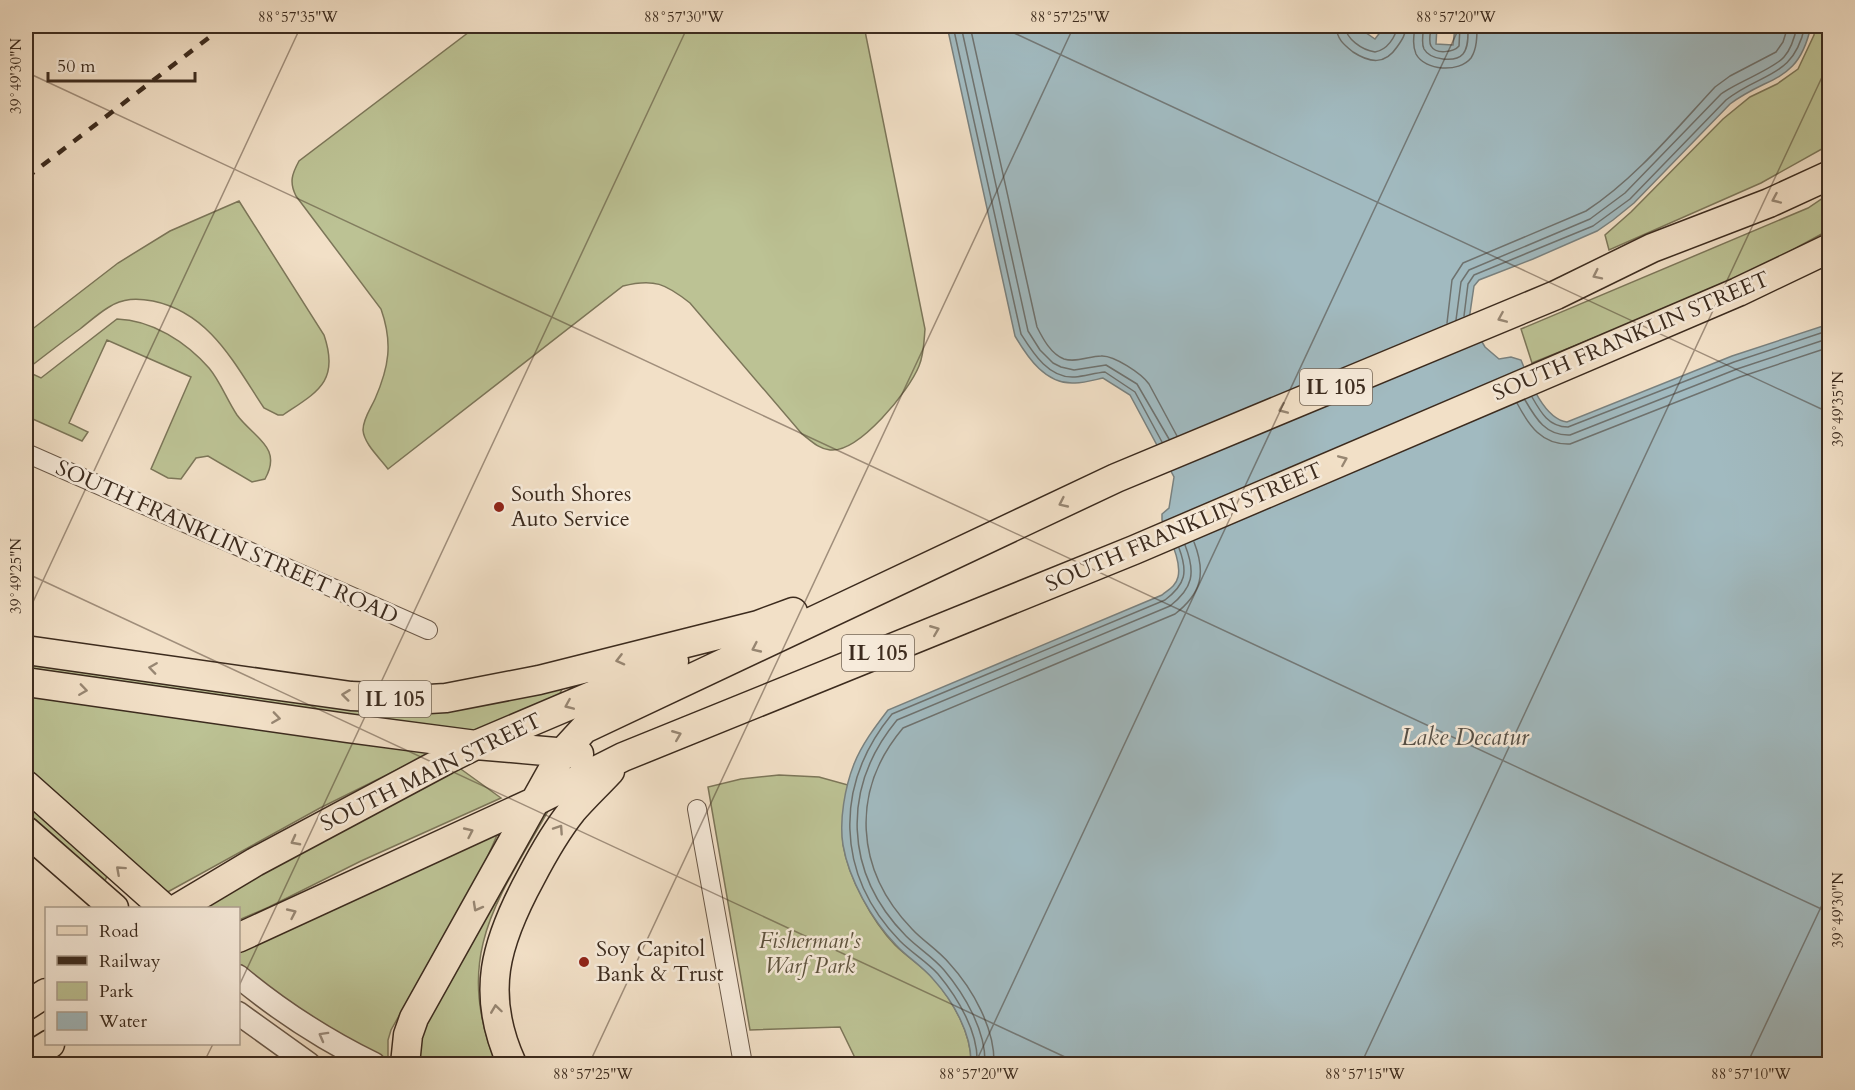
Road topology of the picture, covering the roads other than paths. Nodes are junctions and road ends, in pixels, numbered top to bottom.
1 (1830, 175) edge
2 (1830, 248) edge
3 (1830, 267) edge
4 (1738, 292) junction
5 (26, 453) edge
6 (961, 551) junction
7 (758, 625) junction
8 (428, 630) dead end
9 (26, 650) edge
10 (26, 682) edge
11 (476, 745) junction
12 (562, 753) junction
13 (623, 757) junction
14 (26, 785) edge
15 (536, 801) junction
16 (697, 809) dead end
17 (26, 831) edge
18 (112, 907) edge
19 (162, 907) edge
20 (181, 907) edge
21 (240, 937) edge
22 (240, 978) edge
23 (45, 994) edge
24 (26, 1006) edge
25 (240, 1014) edge
26 (48, 1045) edge
27 (26, 1059) edge
28 (309, 1065) edge
29 (374, 1065) edge
30 (405, 1065) edge
31 (512, 1065) edge
32 (743, 1065) edge

1 -> 6 main road, IL 105
2 - 4 main road, SOUTH FRANKLIN STREET
3 - 4 main road, IL 105
13 -> 4 main road, SOUTH FRANKLIN STREET / IL 105
5 - 8 street, SOUTH FRANKLIN STREET ROAD
6 - 7 main road, IL 105
6 -> 12 main road
7 -> 9 main road, IL 105
7 -> 11 main road, SOUTH MAIN STREET
10 -> 11 main road, IL 105
11 - 12 main road, IL 105
11 -> 20 main road, SOUTH MAIN STREET
12 - 13 main road, IL 105
12 - 15 main road
13 - 15 main road, SOUTH FRANKLIN STREET
31 -> 13 main road
19 -> 14 main road
21 -> 15 main road
15 -> 30 main road
16 - 32 street
17 - 18 main road
29 -> 22 street
23 - 24 main road
25 - 28 street
26 - 27 main road

